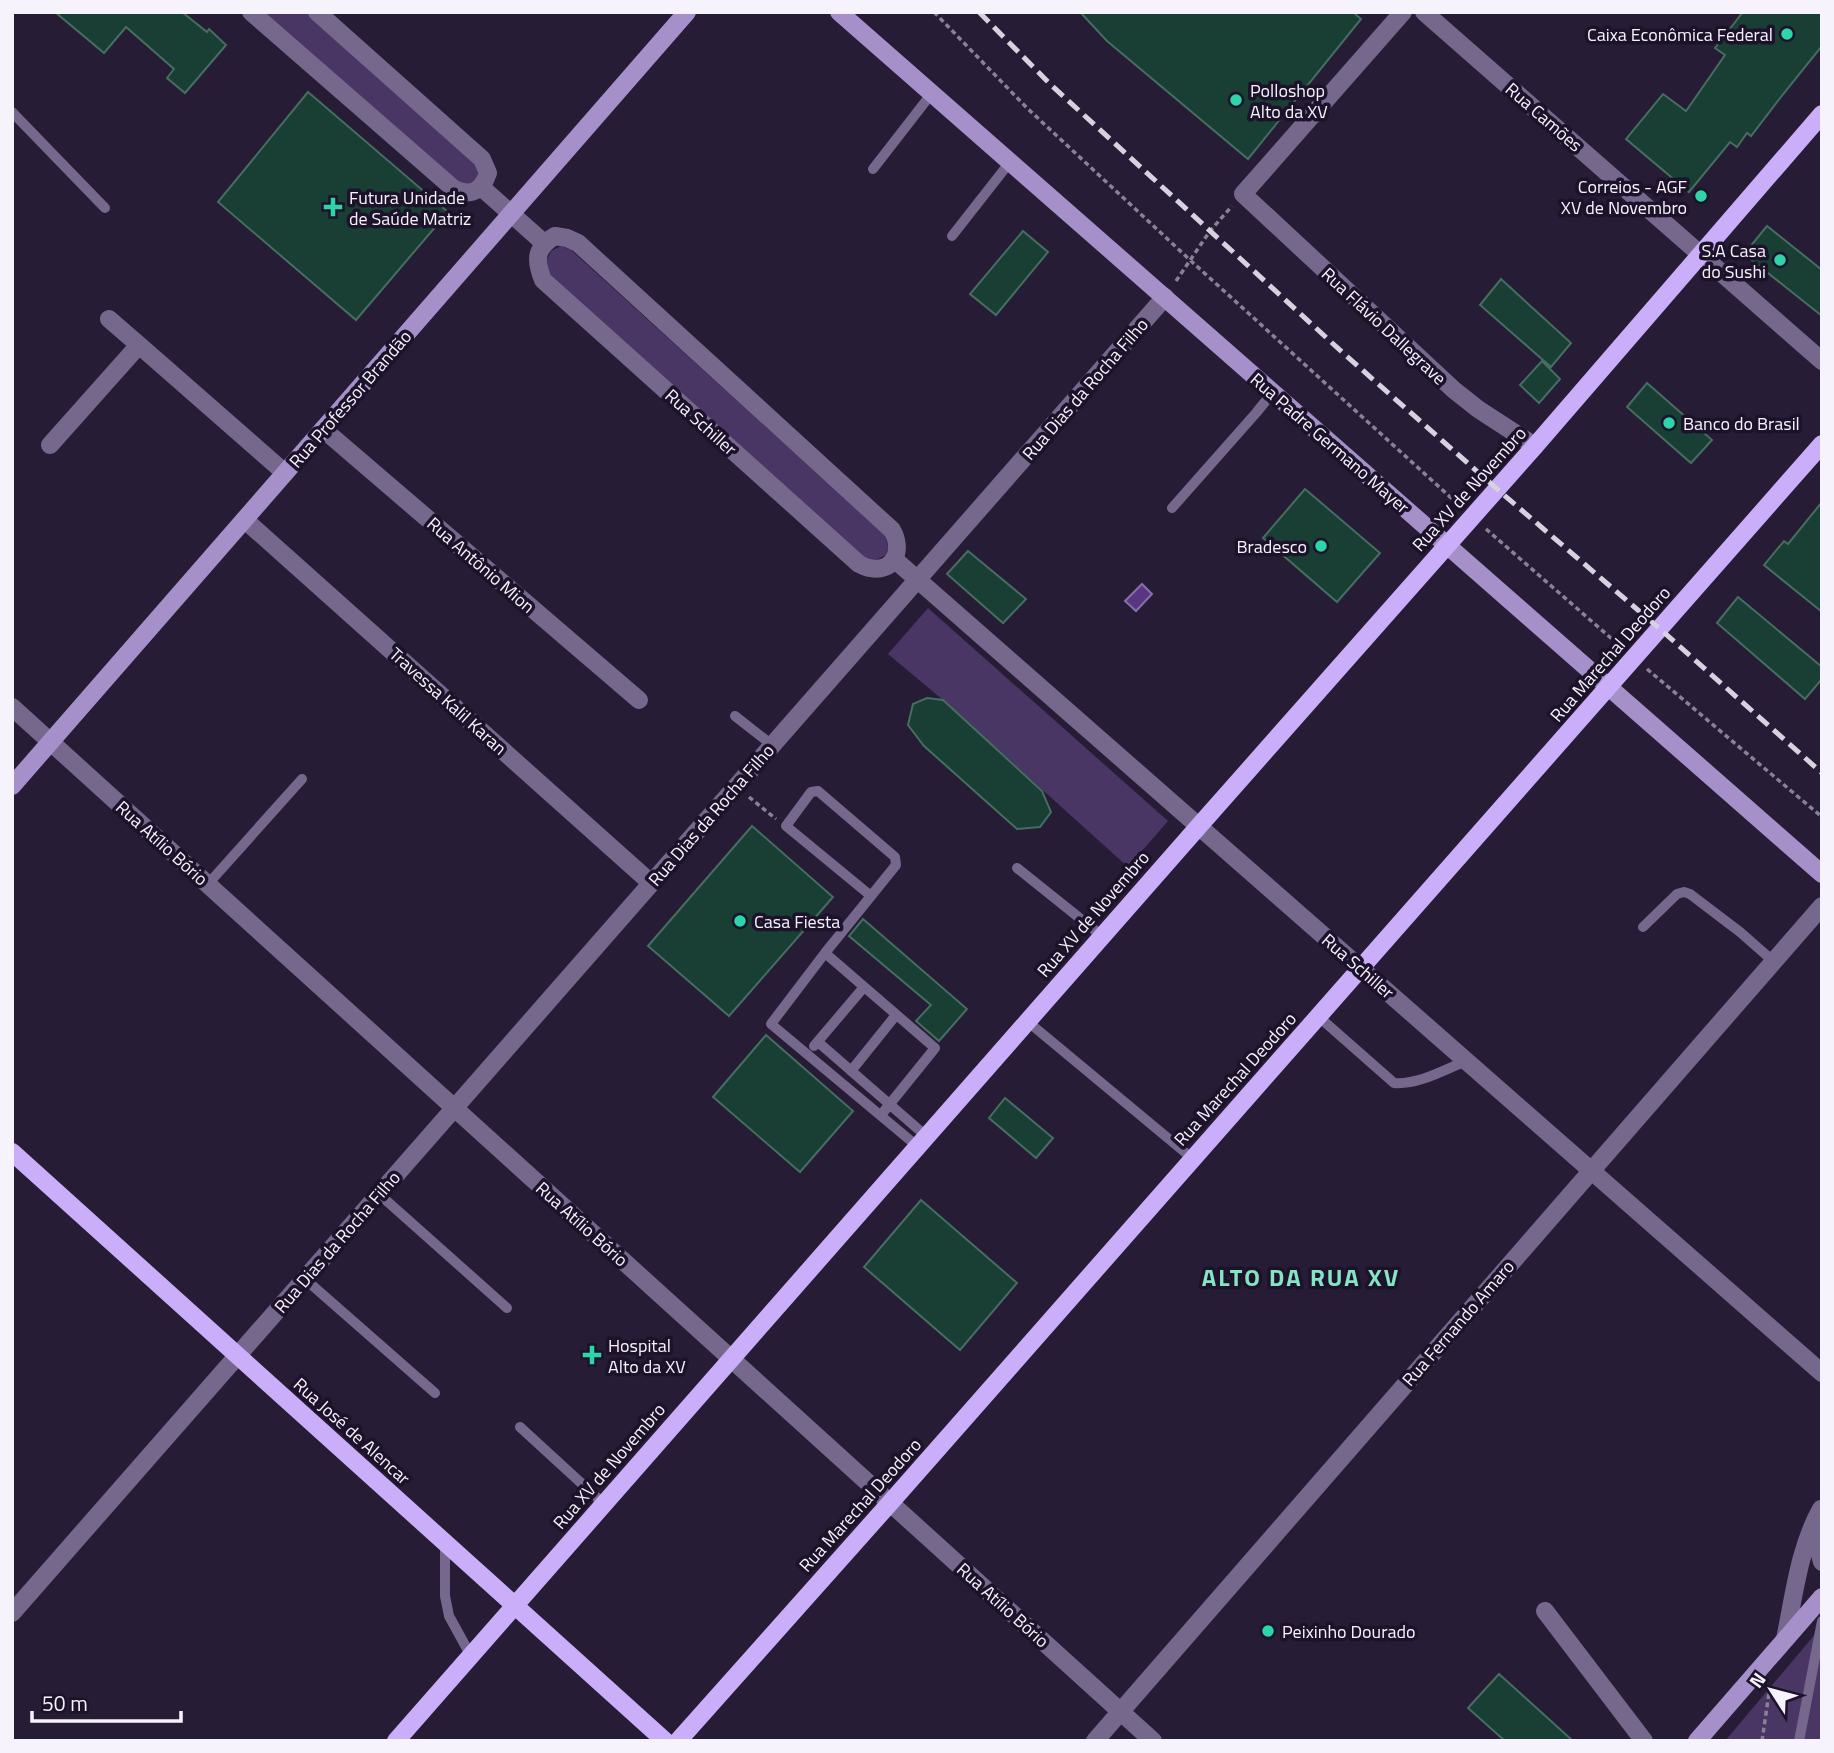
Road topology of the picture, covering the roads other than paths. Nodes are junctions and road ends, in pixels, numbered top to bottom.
1 (251, 12) edge
2 (317, 12) edge
3 (687, 12) edge
4 (839, 12) edge
5 (1403, 12) edge
6 (1424, 12) edge
7 (932, 93) junction
8 (12, 112) edge
9 (1822, 114) edge
10 (1010, 163) junction
11 (873, 169) dead end
12 (481, 187) junction
13 (105, 208) dead end
14 (511, 214) junction
15 (952, 236) dead end
16 (544, 243) junction
17 (1700, 254) junction
18 (1164, 298) junction
19 (109, 319) dead end
20 (139, 345) junction
21 (1822, 361) edge
22 (1273, 392) junction
23 (323, 429) junction
24 (1822, 444) edge
25 (50, 445) dead end
26 (1535, 446) junction
27 (285, 473) junction
28 (1172, 508) dead end
29 (245, 520) junction
30 (1447, 545) junction
31 (894, 559) junction
32 (918, 579) junction
33 (1609, 687) junction
34 (639, 700) dead end
35 (12, 707) edge
36 (735, 716) dead end
37 (50, 742) junction
38 (772, 745) junction
39 (302, 779) dead end
40 (12, 786) edge
41 (1199, 826) junction
42 (1017, 867) dead end
43 (1822, 874) edge
44 (651, 883) junction
45 (208, 884) junction
46 (871, 896) junction
47 (1822, 906) edge
48 (1643, 928) dead end
49 (1102, 936) junction
50 (825, 953) junction
51 (1773, 961) junction
52 (1360, 968) junction
53 (864, 987) junction
54 (897, 1015) junction
55 (1319, 1017) junction
56 (1027, 1021) junction
57 (818, 1042) junction
58 (808, 1054) junction
59 (1466, 1061) junction
60 (850, 1071) junction
61 (889, 1105) junction
62 (454, 1108) junction
63 (880, 1115) junction
64 (921, 1141) junction
65 (12, 1152) edge
66 (1193, 1159) junction
67 (1591, 1171) junction
68 (379, 1194) junction
69 (305, 1279) junction
70 (507, 1308) dead end
71 (238, 1356) junction
72 (731, 1358) junction
73 (1822, 1373) edge
74 (435, 1394) dead end
75 (520, 1427) dead end
76 (890, 1503) junction
77 (604, 1504) junction
78 (1821, 1507) edge
79 (445, 1543) junction
80 (1822, 1562) edge
81 (1822, 1597) edge
82 (515, 1606) junction
83 (1545, 1611) dead end
84 (12, 1613) edge
85 (1822, 1621) edge
86 (1780, 1646) junction
87 (471, 1656) junction
88 (1120, 1711) junction
89 (396, 1741) edge
90 (665, 1741) edge
91 (678, 1741) edge
92 (1095, 1741) edge
93 (1153, 1741) edge
94 (1644, 1741) edge
95 (1697, 1741) edge
96 (1799, 1741) edge

1 - 12 street
2 - 12 street
3 - 14 street, Rua Professor Brandão
4 - 7 street, Rua Padre Germano Mayer
5 - 26 street, Rua Flávio Dallegrave
6 - 17 street, Rua Camões
7 - 10 street, Rua Padre Germano Mayer
7 - 11 lane
8 - 13 lane
9 - 17 main road, Rua XV de Novembro
10 - 15 lane
10 - 18 street, Rua Padre Germano Mayer
12 - 14 street
14 - 16 street
14 - 23 street, Rua Professor Brandão
16 - 31 street
16 - 31 street, Rua Schiller
17 - 21 street, Rua Camões
17 - 26 main road, Rua XV de Novembro
18 - 22 street, Rua Padre Germano Mayer
18 - 32 street, Rua Dias da Rocha Filho
19 - 20 street
20 - 25 street
20 - 27 street
22 - 28 lane
22 - 30 street, Rua Padre Germano Mayer
23 - 27 street, Rua Professor Brandão
23 - 34 street, Rua Antônio Mion
24 - 33 main road, Rua Marechal Deodoro
26 - 30 main road, Rua XV de Novembro
27 - 29 street, Rua Professor Brandão
29 - 37 street, Rua Professor Brandão
29 - 44 street, Travessa Kalil Karan
30 - 33 street, Rua Padre Germano Mayer
30 - 41 main road, Rua XV de Novembro
31 - 32 street, Rua Schiller
32 - 38 street, Rua Dias da Rocha Filho
32 - 41 street, Rua Schiller
33 - 43 street, Rua Padre Germano Mayer
33 - 52 main road, Rua Marechal Deodoro
35 - 37 street, Rua Atílio Bório
36 - 38 lane
37 - 40 street, Rua Professor Brandão
37 - 45 street, Rua Atílio Bório
38 - 44 street, Rua Dias da Rocha Filho
39 - 45 lane
41 - 49 main road, Rua XV de Novembro
41 - 52 street, Rua Schiller
42 - 49 lane
44 - 62 street, Rua Dias da Rocha Filho
45 - 62 street, Rua Atílio Bório
46 - 46 lane
46 - 50 lane
47 - 51 street, Rua Fernando Amaro
48 - 51 lane
49 - 56 main road, Rua XV de Novembro
50 - 53 lane
50 - 58 lane
51 - 67 street, Rua Fernando Amaro
52 - 55 main road, Rua Marechal Deodoro
52 - 59 street, Rua Schiller
53 - 54 lane
53 - 57 lane
54 - 60 lane
54 - 61 lane
55 - 59 lane
55 - 66 main road, Rua Marechal Deodoro
56 - 64 main road, Rua XV de Novembro
56 - 66 lane
57 - 58 lane
57 - 60 lane
58 - 63 lane
59 - 67 street, Rua Schiller
60 - 61 lane
61 - 63 lane
61 - 64 lane
62 - 68 street, Rua Dias da Rocha Filho
62 - 72 street, Rua Atílio Bório
63 - 64 lane
64 - 72 main road, Rua XV de Novembro
65 - 71 main road, Rua José de Alencar
66 - 76 main road, Rua Marechal Deodoro
67 - 73 street, Rua Schiller
67 - 88 street, Rua Fernando Amaro
68 - 69 street, Rua Dias da Rocha Filho
68 - 70 lane
69 - 71 street, Rua Dias da Rocha Filho
69 - 74 lane
71 - 79 main road, Rua José de Alencar
71 - 84 street, Rua Dias da Rocha Filho
72 - 76 street, Rua Atílio Bório
72 - 77 main road, Rua XV de Novembro
75 - 77 lane
76 - 88 street, Rua Atílio Bório
76 - 91 main road, Rua Marechal Deodoro
77 - 82 main road, Rua XV de Novembro
78 - 80 street
78 - 86 street
79 - 82 main road, Rua José de Alencar
79 - 87 lane
81 - 86 street
82 - 87 main road, Rua XV de Novembro
82 - 90 main road, Rua José de Alencar
83 - 94 street
85 - 96 lane
86 - 95 street
87 - 89 main road, Rua XV de Novembro
88 - 92 street, Rua Fernando Amaro
88 - 93 street, Rua Atílio Bório

